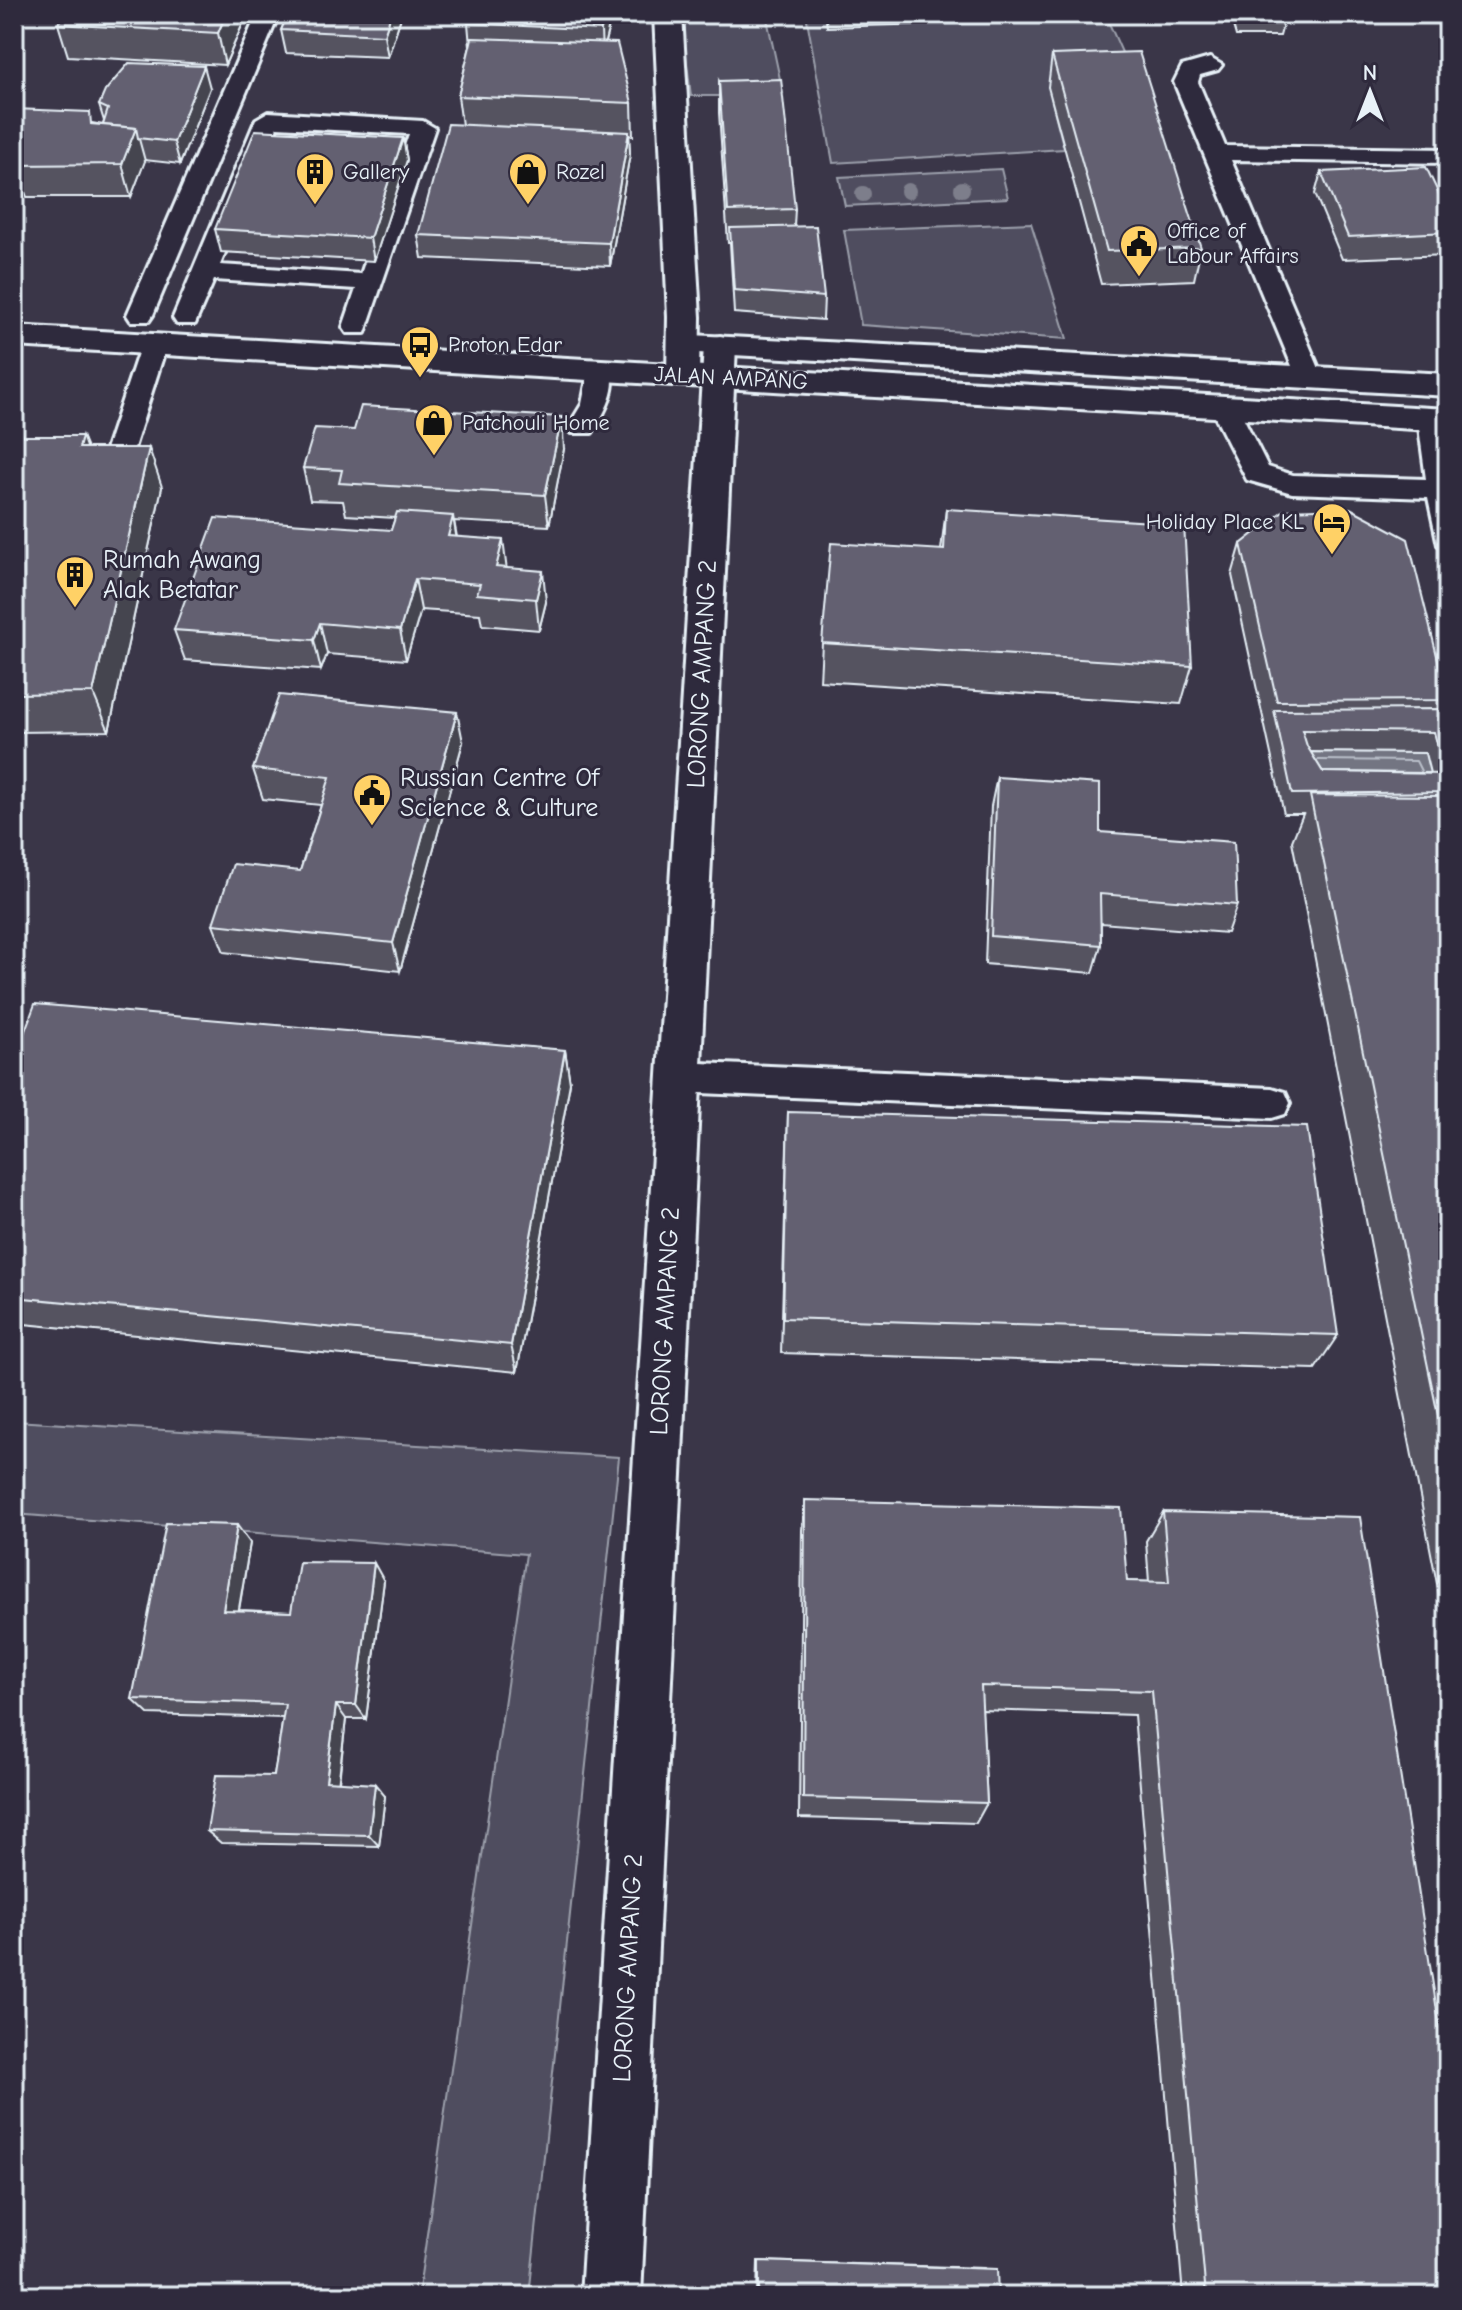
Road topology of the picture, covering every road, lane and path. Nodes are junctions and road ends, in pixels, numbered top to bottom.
1 (268, 14) edge
2 (668, 14) edge
3 (1210, 65) dead end
4 (1216, 153) junction
5 (1448, 156) edge
6 (205, 272) junction
7 (371, 282) junction
8 (14, 308) edge
9 (140, 315) junction
10 (186, 318) junction
11 (356, 327) junction
12 (14, 336) edge
13 (154, 344) junction
14 (680, 355) junction
15 (599, 370) junction
16 (1310, 378) junction
17 (1448, 385) edge
18 (1224, 407) junction
19 (1440, 420) edge
20 (582, 427) dead end
21 (113, 470) edge
22 (1439, 489) junction
23 (1448, 538) edge
24 (678, 1077) junction
25 (1272, 1103) dead end
26 (611, 2296) edge

1 - 9 lane
2 - 14 main road, LORONG AMPANG 2
3 - 4 lane
4 - 5 lane
4 - 16 lane
6 - 7 lane
6 - 7 lane
6 - 10 lane
7 - 11 lane
8 - 9 main road, JALAN AMPANG
9 - 10 main road, JALAN AMPANG
10 - 11 main road, JALAN AMPANG
11 - 14 main road, JALAN AMPANG
12 - 13 main road, JALAN AMPANG
13 - 15 main road, JALAN AMPANG
13 - 21 lane
14 - 15 main road, JALAN AMPANG
14 - 16 main road, JALAN AMPANG
14 - 18 main road, JALAN AMPANG
14 - 24 main road, LORONG AMPANG 2
15 - 20 lane
16 - 17 main road, JALAN AMPANG
18 - 19 main road, JALAN AMPANG
18 - 22 lane
19 - 22 lane
22 - 23 lane
24 - 25 lane
24 - 26 main road, LORONG AMPANG 2

